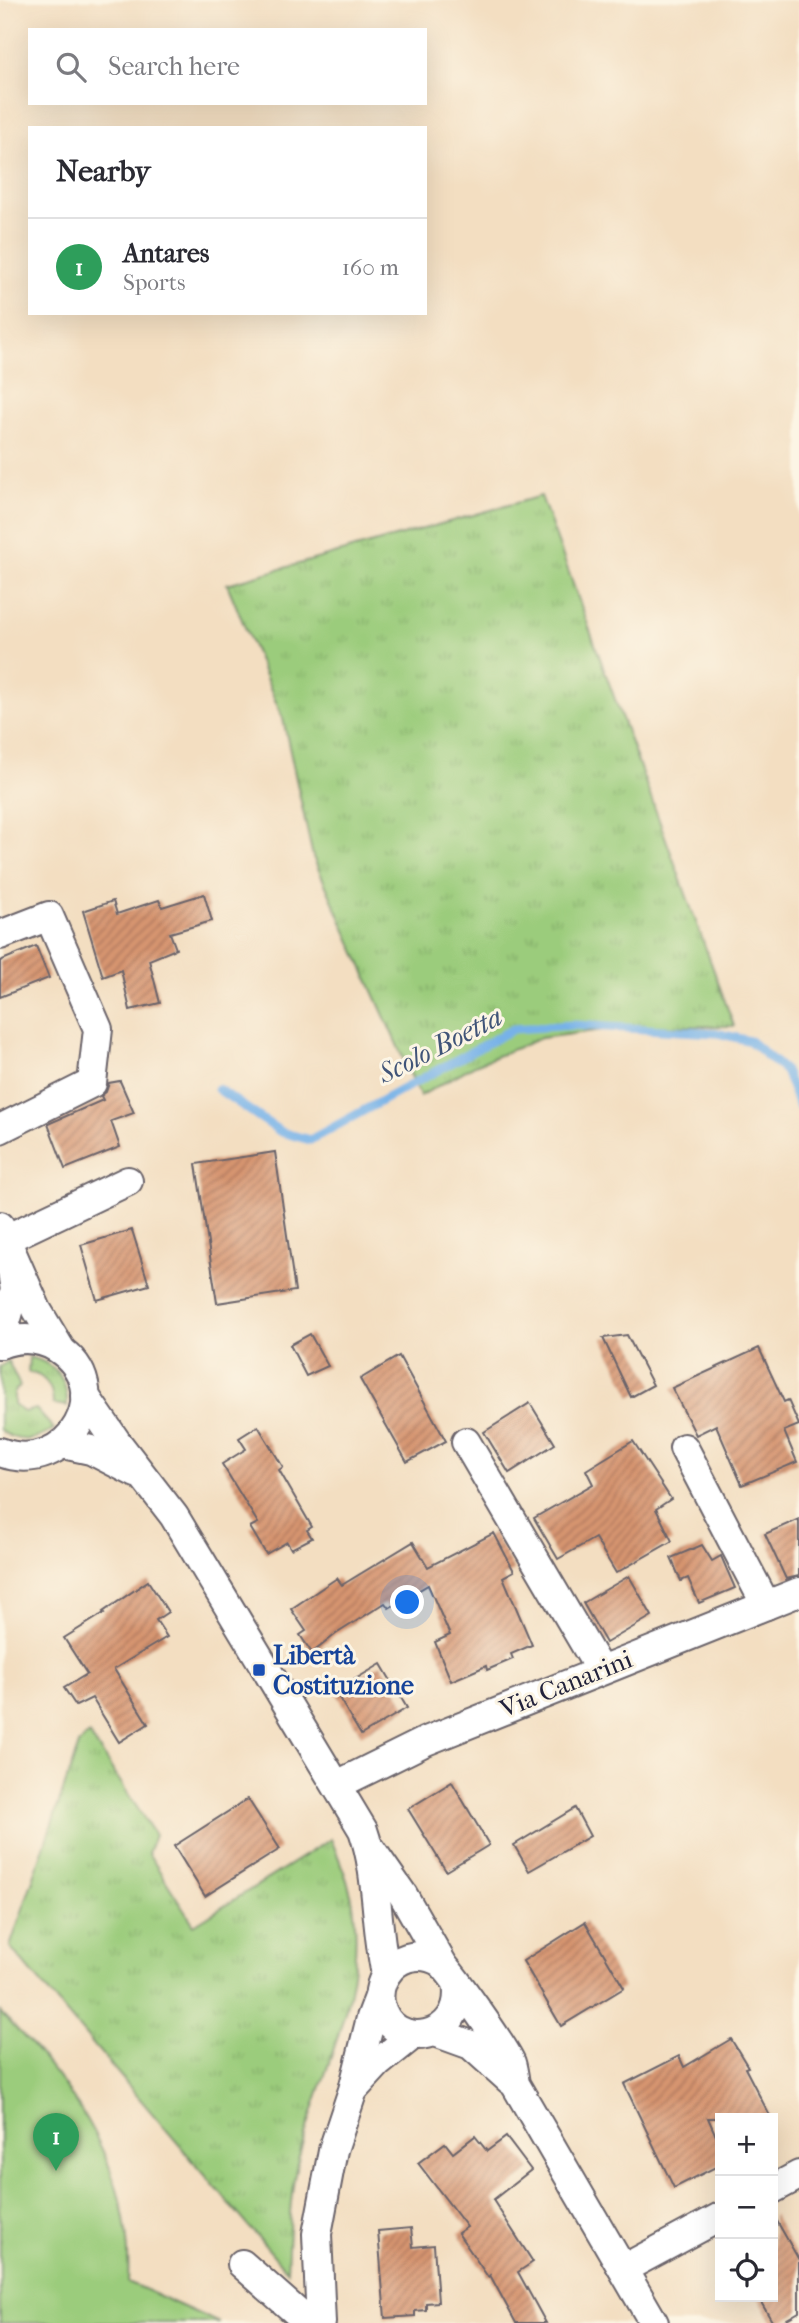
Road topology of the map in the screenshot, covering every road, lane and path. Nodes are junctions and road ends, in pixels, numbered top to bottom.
1 (0, 935) edge
2 (0, 1129) edge
3 (128, 1181) dead end
4 (3, 1233) edge
5 (0, 1345) edge
6 (61, 1350) junction
7 (85, 1396) junction
8 (466, 1442) dead end
9 (63, 1444) junction
10 (684, 1448) dead end
11 (0, 1452) edge
12 (147, 1480) junction
13 (799, 1592) edge
14 (766, 1605) junction
15 (600, 1670) junction
16 (337, 1785) junction
17 (368, 1844) junction
18 (449, 1973) junction
19 (383, 1986) junction
20 (424, 2033) junction
21 (515, 2084) junction
22 (353, 2090) junction
23 (799, 2175) edge
24 (778, 2186) edge
25 (715, 2220) edge
26 (242, 2264) dead end
27 (622, 2269) junction
28 (321, 2323) edge
29 (654, 2323) edge

1 - 2 street
3 - 4 street
4 - 5 street
4 - 6 street
5 - 6 street
6 - 7 street
7 - 9 street
7 - 12 street
8 - 15 street
9 - 11 street
9 - 12 street
10 - 14 street
12 - 16 street
13 - 14 street, Via Canarini
14 - 15 street, Via Canarini
15 - 16 street, Via Canarini
16 - 17 street
17 - 18 street
17 - 19 street
18 - 19 street
18 - 20 street
18 - 21 street
19 - 20 street
19 - 22 street
20 - 21 street
20 - 22 street
21 - 27 street
22 - 28 street
23 - 24 street
25 - 27 street
26 - 28 street
27 - 29 street

